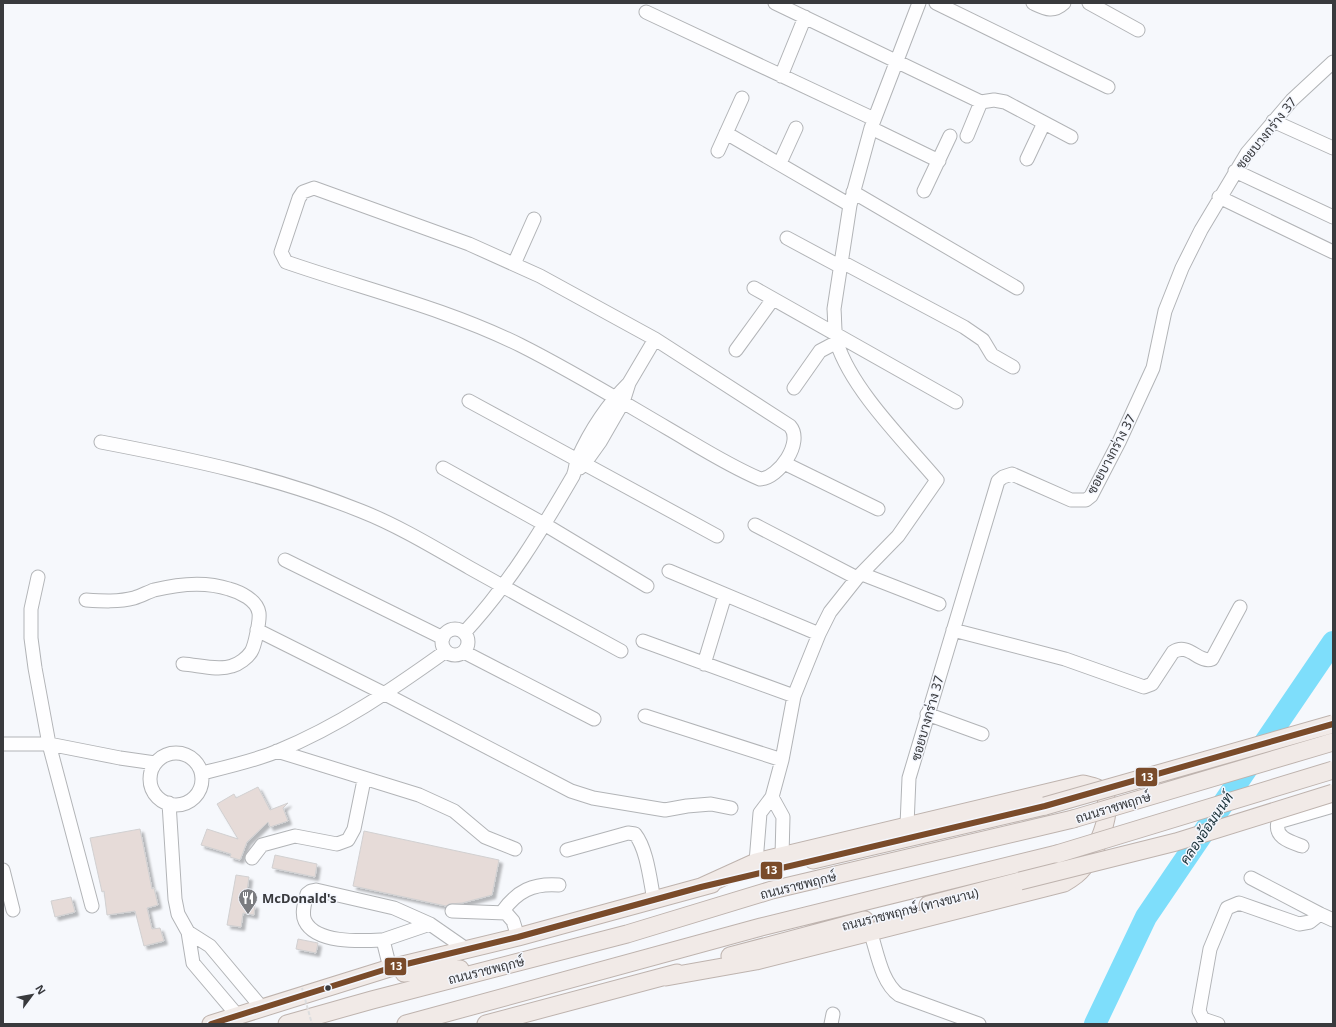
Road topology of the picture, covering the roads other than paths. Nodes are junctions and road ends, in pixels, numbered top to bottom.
1 (775, 3) edge
2 (919, 3) edge
3 (936, 3) edge
4 (1033, 3) edge
5 (1064, 3) edge
6 (1088, 3) edge
7 (646, 12) dead end
8 (805, 17) junction
9 (1138, 30) dead end
10 (896, 60) junction
11 (1333, 62) edge
12 (781, 76) junction
13 (1108, 87) dead end
14 (742, 98) dead end
15 (981, 102) junction
16 (1273, 121) junction
17 (872, 123) junction
18 (1044, 123) junction
19 (796, 128) dead end
20 (726, 133) junction
21 (950, 136) dead end
22 (967, 136) dead end
23 (1072, 137) dead end
24 (1333, 148) edge
25 (718, 150) dead end
26 (1027, 159) dead end
27 (939, 161) junction
28 (780, 163) junction
29 (1235, 172) junction
30 (924, 191) dead end
31 (853, 192) junction
32 (1220, 197) junction
33 (850, 205) junction
34 (1333, 217) edge
35 (534, 219) dead end
36 (787, 238) dead end
37 (1333, 252) edge
38 (514, 264) junction
39 (842, 264) junction
40 (754, 288) dead end
41 (1017, 288) dead end
42 (773, 299) junction
43 (655, 339) junction
44 (836, 339) junction
45 (736, 350) dead end
46 (1013, 367) dead end
47 (794, 388) dead end
48 (619, 400) junction
49 (469, 401) dead end
50 (956, 402) dead end
51 (101, 442) dead end
52 (581, 461) junction
53 (784, 463) junction
54 (443, 468) dead end
55 (878, 509) dead end
56 (544, 524) junction
57 (755, 526) dead end
58 (717, 536) dead end
59 (285, 560) dead end
60 (669, 571) dead end
61 (860, 576) junction
62 (38, 577) dead end
63 (647, 586) dead end
64 (504, 587) junction
65 (725, 595) junction
66 (86, 600) dead end
67 (939, 604) dead end
68 (1240, 607) dead end
69 (257, 630) junction
70 (953, 630) junction
71 (464, 633) junction
72 (818, 634) junction
73 (643, 641) dead end
74 (444, 645) junction
75 (464, 652) junction
76 (621, 652) dead end
77 (183, 664) dead end
78 (704, 664) junction
79 (385, 694) junction
80 (794, 696) junction
81 (927, 714) junction
82 (645, 716) dead end
83 (594, 719) dead end
84 (1333, 724) edge
85 (982, 734) dead end
86 (1333, 742) edge
87 (3, 744) edge
88 (49, 744) junction
89 (277, 752) junction
90 (782, 760) junction
91 (155, 763) junction
92 (1333, 770) edge
93 (202, 773) junction
94 (364, 780) junction
95 (1333, 793) edge
96 (772, 797) junction
97 (169, 803) junction
98 (1333, 806) edge
99 (731, 808) dead end
100 (907, 825) junction
101 (1302, 846) dead end
102 (515, 848) dead end
103 (567, 850) dead end
104 (782, 856) junction
105 (252, 858) dead end
106 (756, 862) junction
107 (3, 870) edge
108 (1251, 878) dead end
109 (559, 885) dead end
110 (701, 887) junction
111 (654, 900) junction
112 (92, 906) dead end
113 (13, 910) dead end
114 (452, 911) dead end
115 (502, 912) junction
116 (1329, 916) edge
117 (430, 924) junction
118 (870, 931) junction
119 (188, 932) junction
120 (518, 937) junction
121 (383, 940) junction
122 (466, 949) junction
123 (509, 964) junction
124 (390, 968) junction
125 (362, 977) junction
126 (666, 977) junction
127 (517, 994) junction
128 (262, 1008) junction
129 (236, 1015) junction
130 (511, 1020) edge
131 (211, 1024) edge
132 (287, 1024) edge
133 (406, 1024) edge
134 (449, 1024) edge
135 (486, 1024) edge
136 (979, 1024) edge
137 (1218, 1024) edge

1 - 8 street
2 - 10 street
3 - 13 street
4 - 5 street
6 - 9 street
7 - 12 street
8 - 10 street
8 - 12 street
10 - 15 street
10 - 17 street
11 - 16 street, ซอยบางกร่าง 37
12 - 17 street
14 - 20 street
15 - 18 street
15 - 22 street
16 - 24 street
16 - 29 street, ซอยบางกร่าง 37
17 - 27 street
17 - 31 street
18 - 23 street
18 - 26 street
19 - 28 street
20 - 25 street
20 - 28 street
21 - 27 street
27 - 30 street
28 - 33 street
29 - 32 street, ซอยบางกร่าง 37
29 - 34 street
31 - 33 street
31 - 41 street
32 - 37 street
32 - 70 street, ซอยบางกร่าง 37
33 - 39 street
35 - 38 street
36 - 39 street
38 - 43 street
38 - 48 street
39 - 44 street
39 - 46 street
40 - 42 street
42 - 44 street
42 - 45 street
43 - 48 street
43 - 53 street
44 - 47 street
44 - 50 street
44 - 61 street
48 - 52 street
48 - 53 street
49 - 52 street
51 - 64 street
52 - 56 street
52 - 58 street
53 - 55 street
54 - 56 street
56 - 63 street
56 - 64 street
57 - 61 street
59 - 74 street
60 - 65 street
61 - 67 street
61 - 72 street
62 - 88 street
64 - 71 street
64 - 76 street
65 - 72 street
65 - 78 street
66 - 69 street
68 - 70 street
69 - 77 street
69 - 79 street
70 - 81 street, ซอยบางกร่าง 37
71 - 74 street
71 - 75 street
72 - 80 street
73 - 78 street
74 - 75 street
74 - 79 street
75 - 83 street
78 - 80 street
79 - 89 street
79 - 99 street
80 - 90 street
81 - 85 street
81 - 100 street, ซอยบางกร่าง 37
82 - 90 street
84 - 110 main road, bridge
86 - 123 main road, ถนนราชพฤกษ์, bridge
87 - 88 street
88 - 91 street
88 - 112 street
89 - 93 street
89 - 94 street
90 - 96 street
91 - 93 street
91 - 97 street
92 - 127 main road, bridge
93 - 97 street
94 - 102 street
94 - 105 street
95 - 126 main road, ถนนราชพฤกษ์ (ทางขนาน), bridge
96 - 104 street
96 - 106 street
97 - 119 street
98 - 101 street
100 - 104 main road
100 - 118 main road
103 - 111 street
104 - 106 main road
106 - 110 main road
107 - 113 street
108 - 116 street
109 - 115 street
110 - 111 main road
111 - 120 main road
114 - 115 street
115 - 120 street
116 - 137 street
117 - 121 street
117 - 121 street
117 - 122 street
118 - 126 main road
118 - 136 street
119 - 128 street
119 - 129 street
120 - 122 main road
121 - 124 street
122 - 124 main road
123 - 125 main road
123 - 132 main road, ถนนราชพฤกษ์
124 - 125 main road
125 - 128 main road
126 - 130 main road, ถนนราชพฤกษ์ (ทางขนาน)
127 - 133 main road
127 - 134 main road
128 - 129 main road
129 - 131 main road
130 - 135 main road, ถนนราชพฤกษ์ (ทางขนาน)

